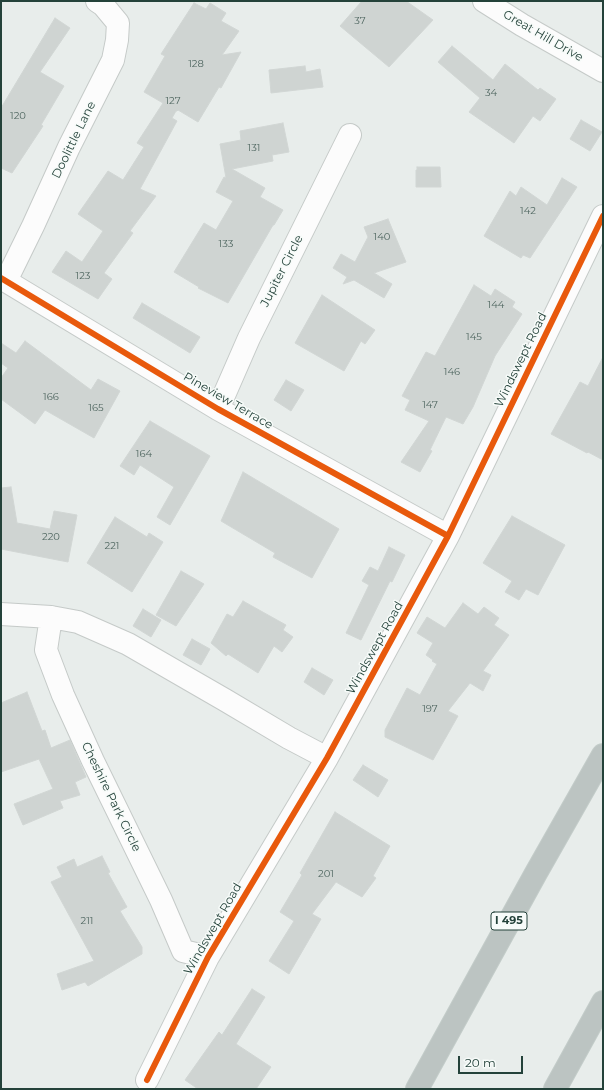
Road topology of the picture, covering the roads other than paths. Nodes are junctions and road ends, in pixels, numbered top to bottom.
1 (97, 1) edge
2 (484, 1) edge
3 (603, 71) edge
4 (350, 135) dead end
5 (603, 216) edge
6 (4, 280) edge
7 (218, 409) junction
8 (448, 536) junction
9 (1, 614) edge
10 (51, 617) junction
11 (603, 755) edge
12 (327, 758) junction
13 (208, 957) junction
14 (603, 1002) edge
15 (147, 1080) dead end
16 (417, 1089) edge
17 (555, 1089) edge

1 - 6 street, Doolittle Lane
2 - 3 street, Great Hill Drive
4 - 7 street, Jupiter Circle
5 - 8 street, Windswept Road
6 - 7 street, Pineview Terrace
7 - 8 street, Pineview Terrace
8 - 12 street, Windswept Road
9 - 10 street
10 - 12 street
10 - 13 street, Cheshire Park Circle
11 - 16 highway, I 495
12 - 13 street, Windswept Road
13 - 15 street, Windswept Road
14 - 17 highway

